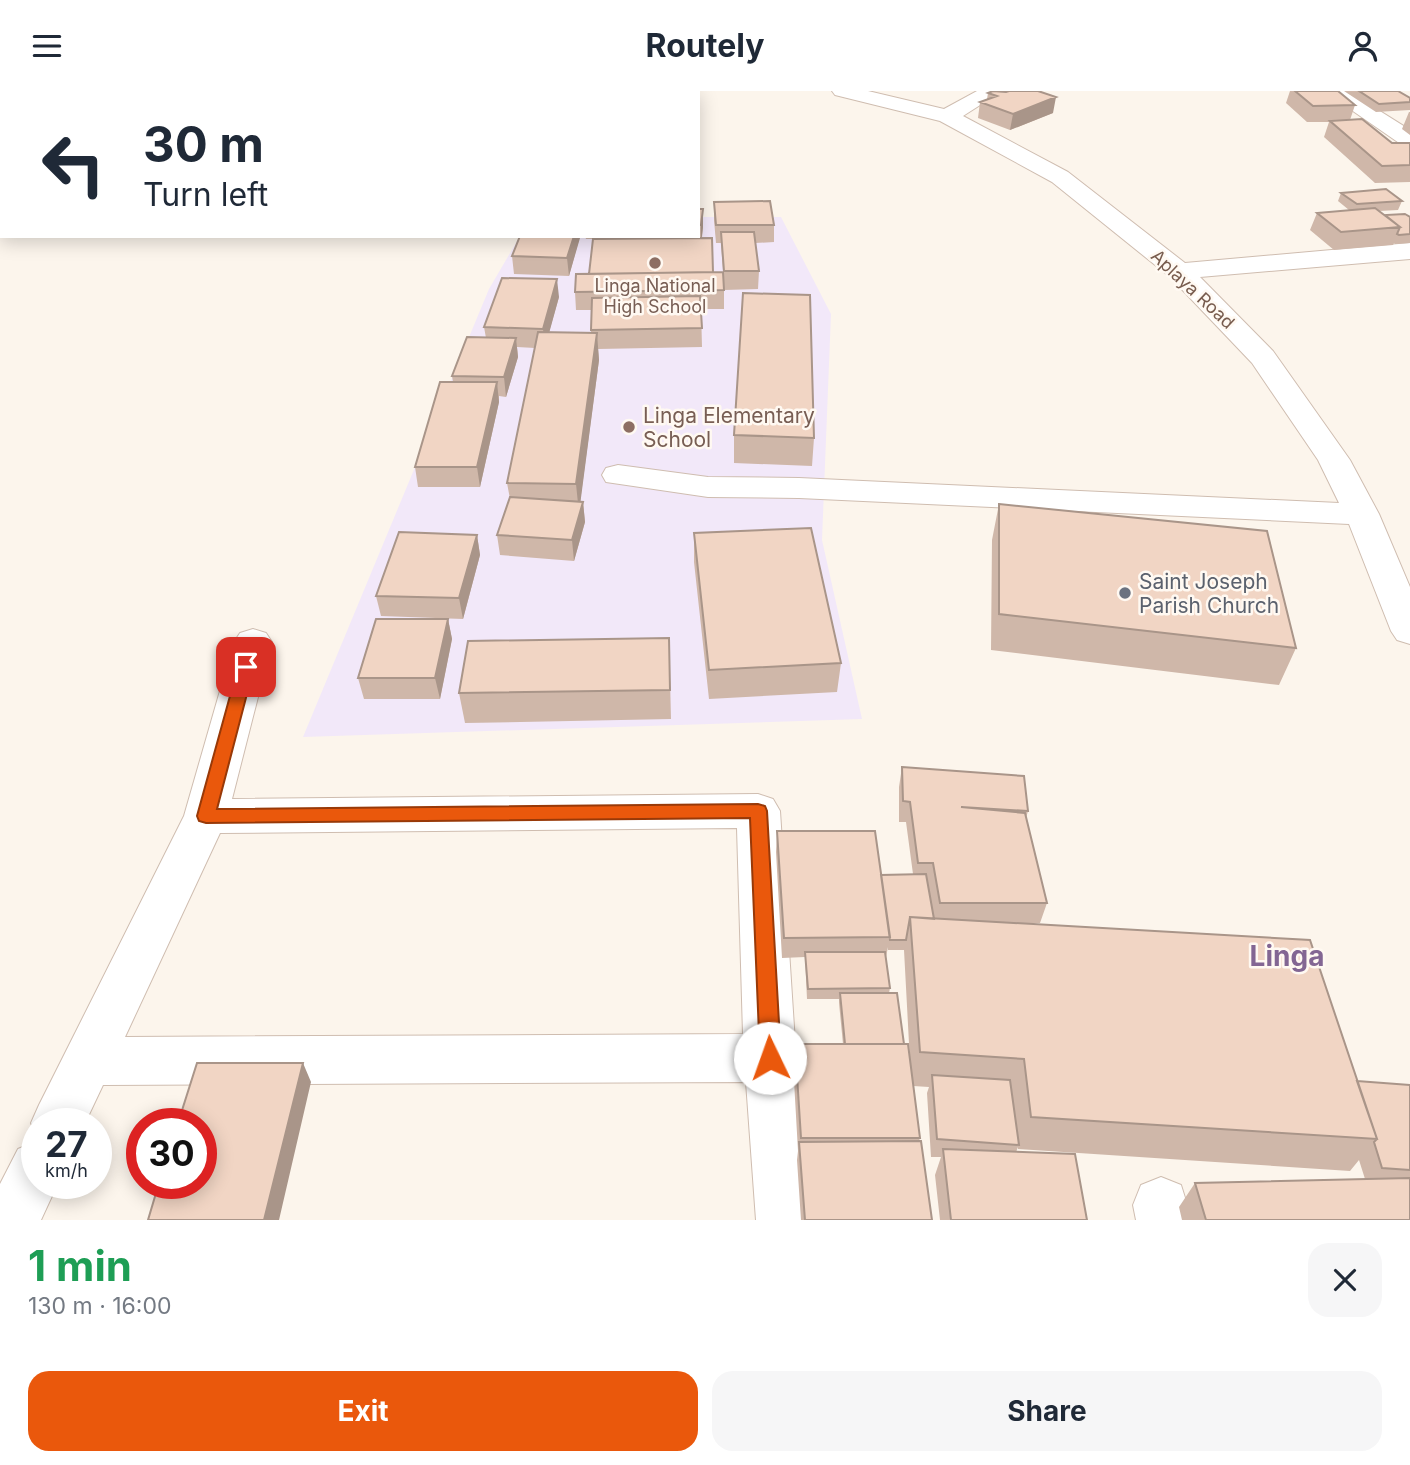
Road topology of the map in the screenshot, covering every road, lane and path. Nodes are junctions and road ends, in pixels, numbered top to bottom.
1 (255, 91) edge
2 (419, 91) edge
3 (992, 91) edge
4 (1334, 91) edge
5 (853, 92) edge
6 (947, 116) junction
7 (1410, 140) edge
8 (1410, 251) edge
9 (1179, 271) junction
10 (618, 475) dead end
11 (1362, 514) junction
12 (1409, 622) edge
13 (253, 642) dead end
14 (206, 816) junction
15 (770, 1058) junction
16 (88, 1061) junction
17 (65, 1108) edge
18 (22, 1199) edge
19 (12, 1220) edge
20 (784, 1220) edge

1 - 2 street
3 - 6 street
4 - 7 street
5 - 6 street, Aplaya Road
6 - 9 street, Aplaya Road
8 - 9 street
9 - 11 street, Aplaya Road
10 - 11 street
11 - 12 street, Aplaya Road
13 - 14 street
14 - 15 street
14 - 16 street
15 - 16 street
15 - 20 street
16 - 17 street
18 - 19 street

